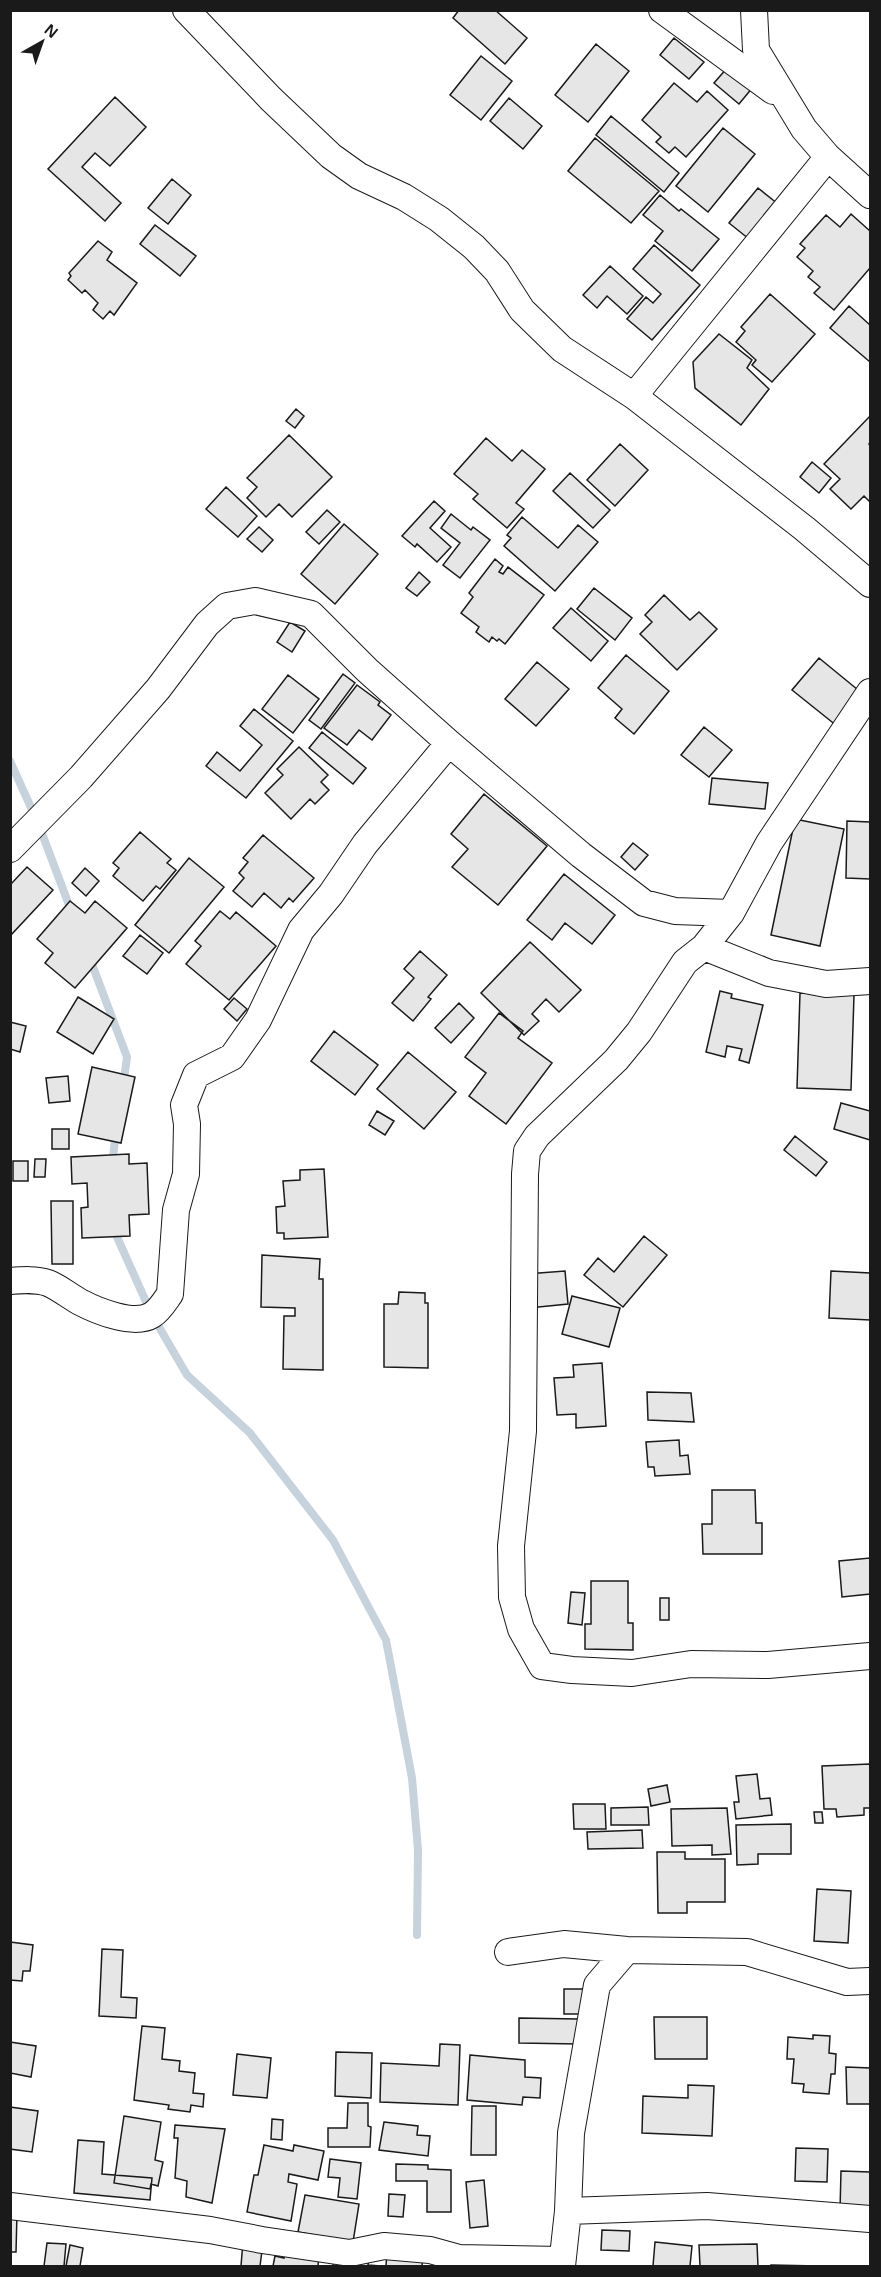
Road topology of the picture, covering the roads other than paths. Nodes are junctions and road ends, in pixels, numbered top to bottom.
1 (186, 10) edge
2 (662, 10) edge
3 (754, 10) edge
4 (204, 20) edge
5 (790, 104) junction
6 (828, 157) junction
7 (870, 195) edge
8 (634, 396) junction
9 (870, 584) edge
10 (870, 692) edge
11 (449, 743) junction
12 (10, 849) edge
13 (731, 913) junction
14 (704, 947) junction
15 (870, 981) edge
16 (10, 1281) edge
17 (870, 1656) edge
18 (627, 1950) junction
19 (508, 1952) dead end
20 (870, 1981) edge
21 (10, 2206) edge
22 (568, 2211) junction
23 (870, 2219) edge
24 (562, 2263) edge

1 - 4 street
2 - 5 street
3 - 5 street
4 - 8 street
5 - 6 street
6 - 7 street
6 - 8 street
8 - 9 street
10 - 13 street
11 - 12 street
11 - 13 street
11 - 16 street
13 - 14 street
14 - 15 street
14 - 17 street
18 - 19 street
18 - 20 street
18 - 22 street
21 - 24 street
22 - 23 street
22 - 24 street

